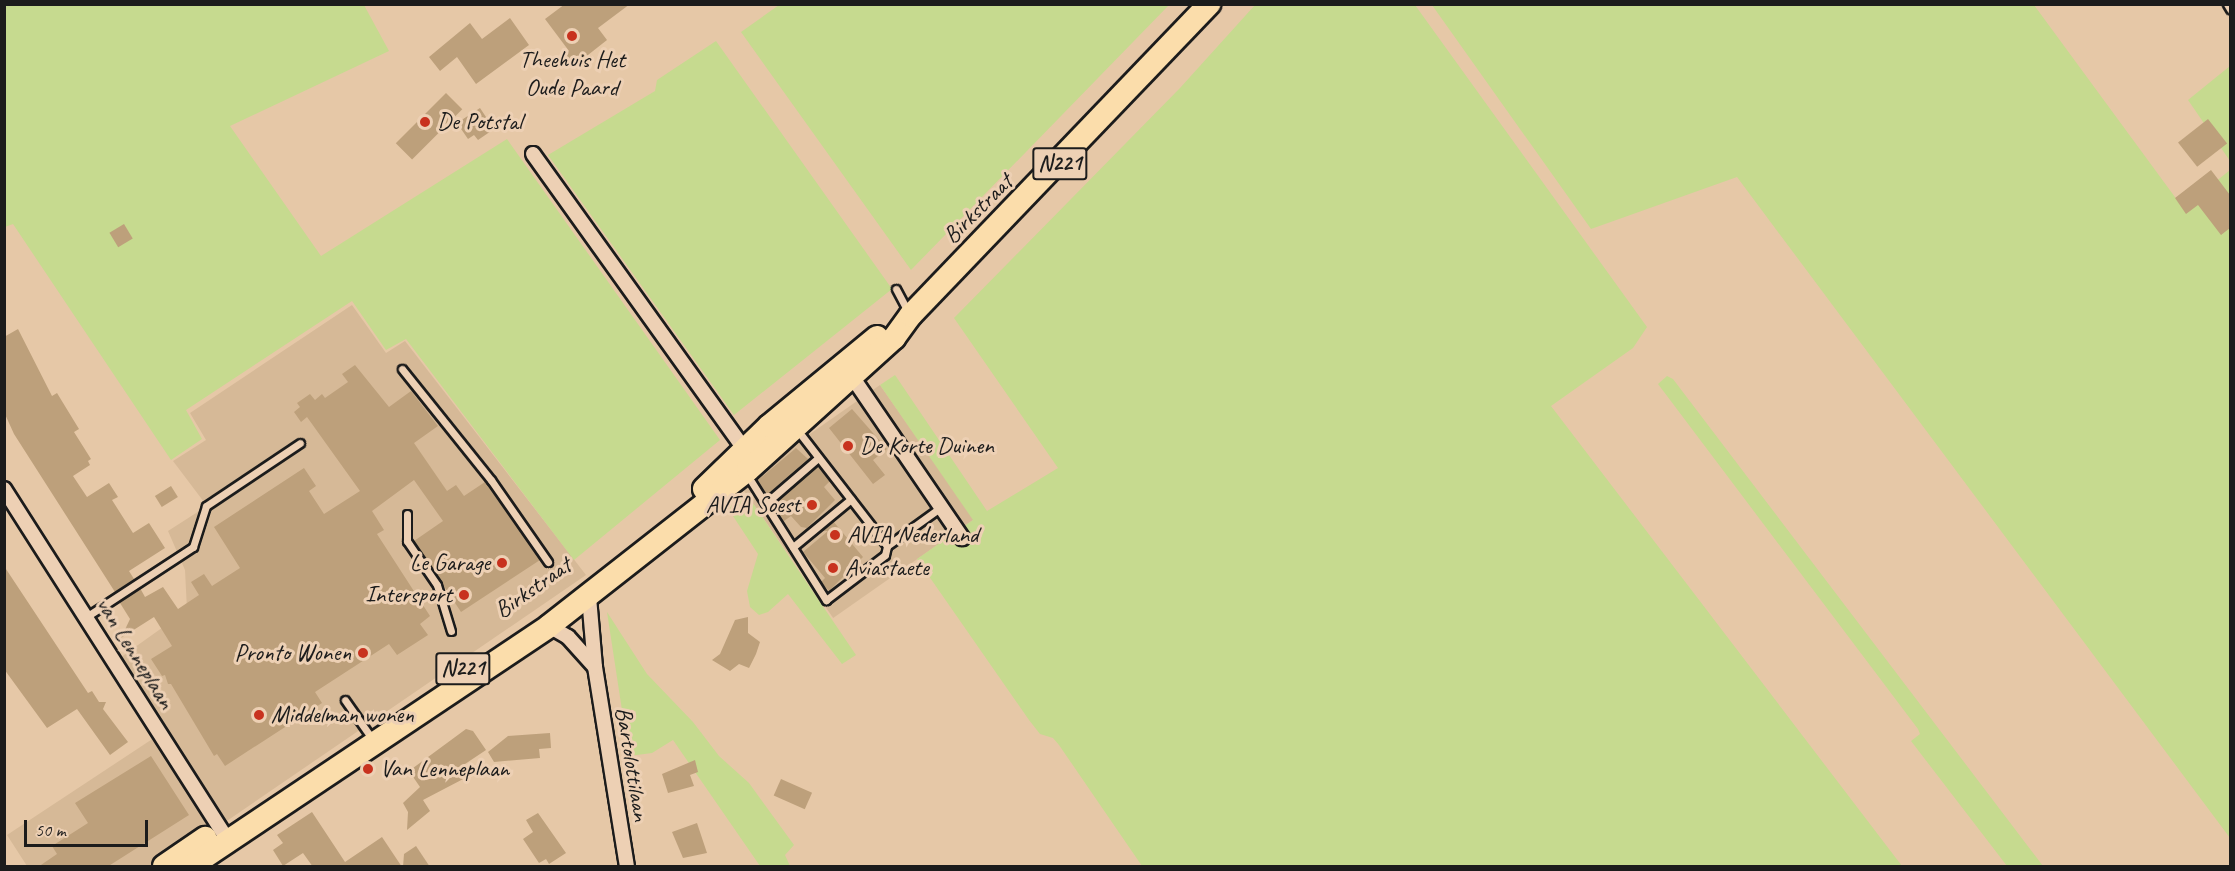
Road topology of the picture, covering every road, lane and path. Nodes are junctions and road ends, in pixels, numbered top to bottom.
1 (1209, 4) edge
2 (2227, 4) edge
3 (2230, 9) edge
4 (533, 154) dead end
5 (896, 289) dead end
6 (909, 317) junction
7 (402, 369) dead end
8 (853, 378) junction
9 (812, 388) junction
10 (769, 426) junction
11 (798, 432) junction
12 (300, 443) dead end
13 (819, 458) junction
14 (747, 467) junction
15 (4, 489) edge
16 (850, 499) junction
17 (766, 503) junction
18 (940, 507) junction
19 (407, 514) dead end
20 (962, 538) dead end
21 (887, 546) junction
22 (793, 547) junction
23 (548, 562) dead end
24 (589, 597) junction
25 (86, 617) junction
26 (549, 626) junction
27 (451, 631) dead end
28 (595, 667) junction
29 (345, 700) dead end
30 (371, 738) junction
31 (224, 834) junction
32 (164, 867) edge
33 (191, 867) edge
34 (627, 867) edge

1 - 6 main road, Birkstraat / N221
2 - 3 lane
4 - 14 street
5 - 6 lane
6 - 8 main road, Birkstraat / N221
6 - 9 main road, Birkstraat / N221
7 - 23 lane
8 - 11 main road, Birkstraat / N221
8 - 18 street
9 - 10 main road, Birkstraat / N221
9 - 11 street
10 - 11 street
10 - 14 main road, Birkstraat / N221
11 - 13 lane
11 - 14 main road, Birkstraat / N221
12 - 25 lane
13 - 16 lane
13 - 17 lane
14 - 17 lane
14 - 24 main road, Birkstraat / N221
14 - 30 main road, Birkstraat / N221
15 - 25 street, van Lenneplaan
16 - 21 lane
16 - 22 lane
17 - 22 lane
18 - 20 street
18 - 21 lane
19 - 27 lane
21 - 22 lane
24 - 26 main road, Birkstraat / N221
24 - 28 street, Bartolottilaan
25 - 31 street, van Lenneplaan
26 - 28 street
26 - 30 main road, Birkstraat / N221
28 - 34 street, Bartolottilaan
29 - 30 lane
30 - 31 main road, Birkstraat / N221
31 - 32 main road, Birkstraat / N221
31 - 33 main road, Birkstraat / N221

